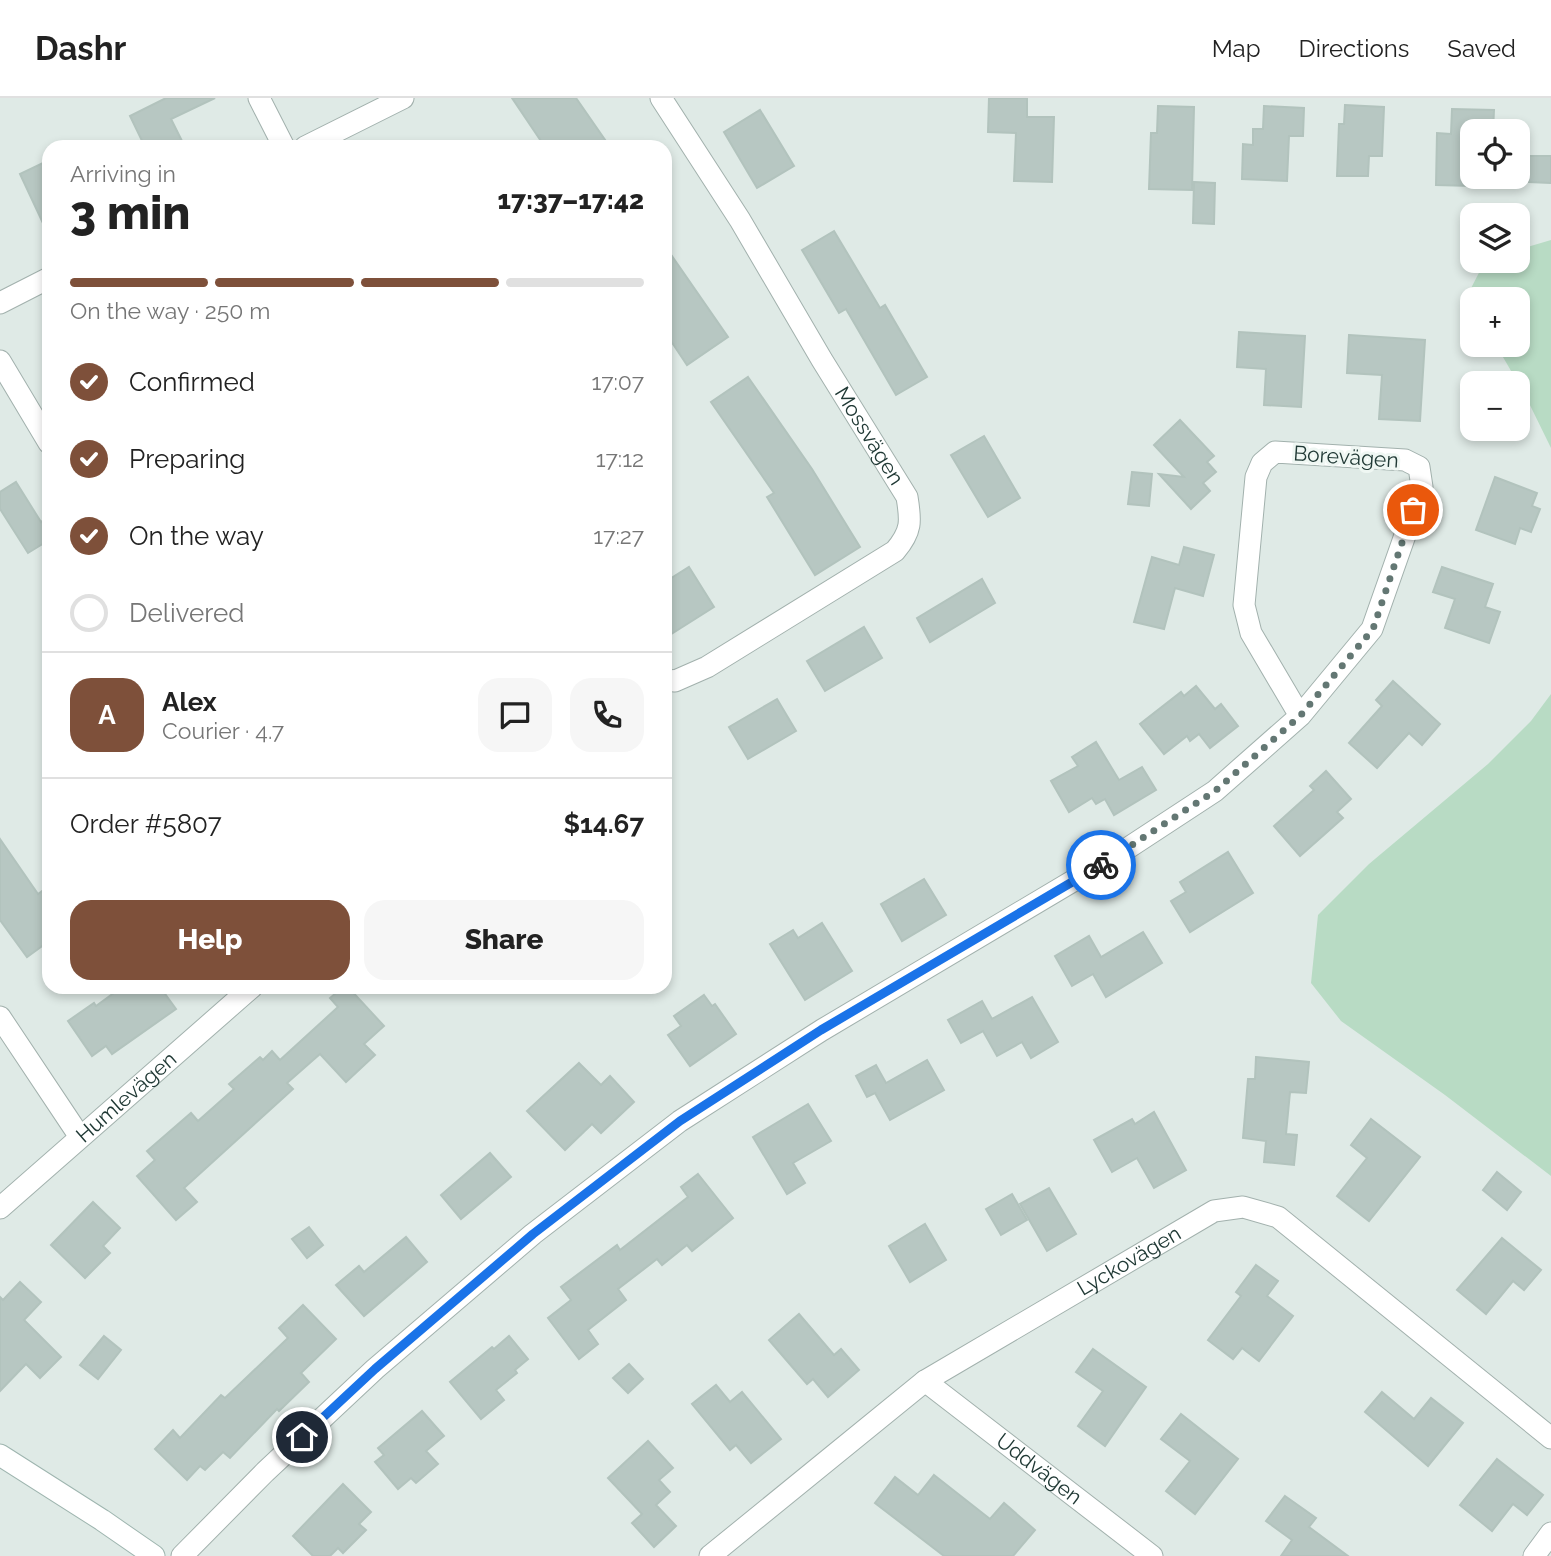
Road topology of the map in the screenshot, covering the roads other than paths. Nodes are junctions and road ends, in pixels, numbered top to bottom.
1 (259, 98) edge
2 (403, 98) edge
3 (661, 98) edge
4 (280, 140) edge
5 (320, 140) edge
6 (42, 282) edge
7 (0, 303) edge
8 (0, 361) edge
9 (42, 431) edge
10 (672, 681) edge
11 (1300, 716) junction
12 (244, 994) edge
13 (0, 1017) edge
14 (80, 1137) junction
15 (0, 1208) edge
16 (925, 1381) junction
17 (1551, 1438) edge
18 (0, 1455) edge
19 (1551, 1533) edge
20 (154, 1556) edge
21 (182, 1556) edge
22 (710, 1556) edge
23 (1152, 1556) edge
24 (1534, 1556) edge

1 - 4 street
2 - 5 street
3 - 10 street, Mossvägen
6 - 7 street
8 - 9 street
11 - 11 street, Borevägen
11 - 21 street, Borevägen
12 - 14 street, Humlevägen
13 - 14 street
14 - 15 street, Humlevägen
16 - 17 street, Lyckovägen
16 - 22 street, Lyckovägen
16 - 23 street, Uddvägen
18 - 20 street
19 - 24 street

